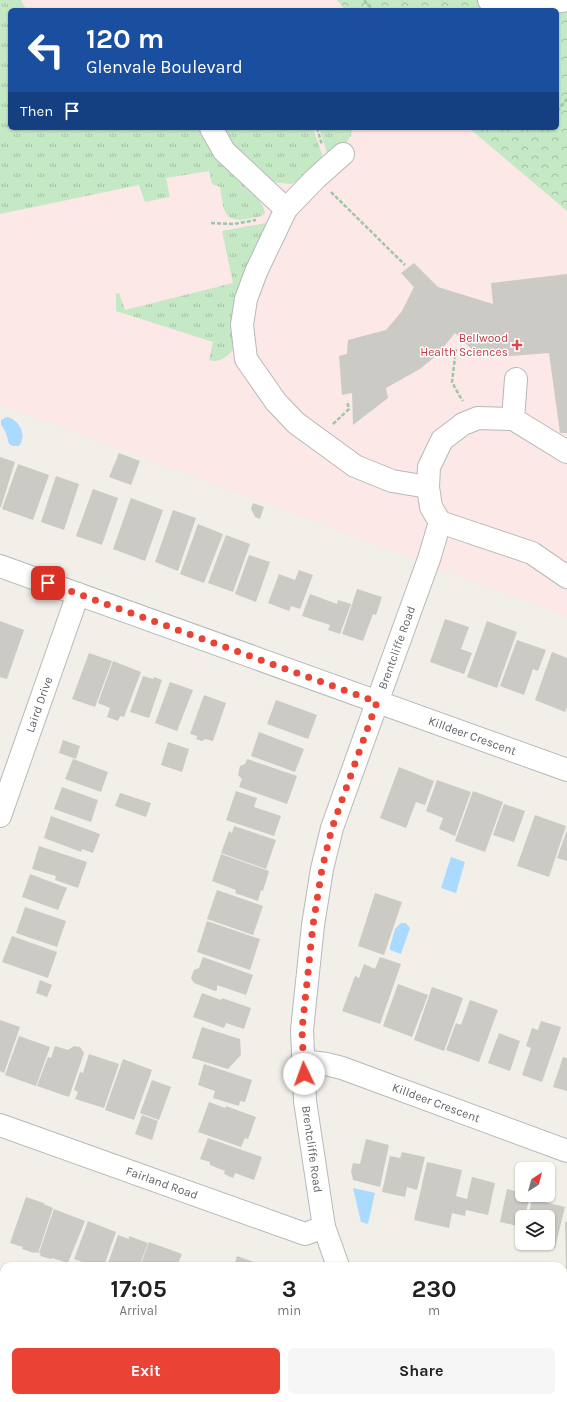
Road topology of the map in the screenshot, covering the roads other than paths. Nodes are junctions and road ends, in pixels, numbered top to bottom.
1 (489, 0) edge
2 (567, 0) edge
3 (212, 130) edge
4 (343, 154) dead end
5 (286, 209) junction
6 (516, 379) dead end
7 (513, 419) junction
8 (567, 452) edge
9 (428, 487) junction
10 (440, 522) junction
11 (0, 566) edge
12 (567, 577) edge
13 (78, 594) junction
14 (377, 702) junction
15 (567, 770) edge
16 (0, 816) edge
17 (303, 1061) junction
18 (0, 1124) edge
19 (567, 1151) edge
20 (324, 1227) junction
21 (337, 1262) edge

1 - 2 street
3 - 5 street
4 - 5 street
5 - 9 street
6 - 7 street
7 - 8 street
7 - 9 street
9 - 10 street
10 - 12 street
10 - 14 street, Brentcliffe Road
11 - 13 street, Killdeer Crescent
13 - 14 street, Killdeer Crescent
13 - 16 street, Laird Drive
14 - 15 street, Killdeer Crescent
14 - 17 street, Brentcliffe Road
17 - 19 street, Killdeer Crescent
17 - 20 street, Brentcliffe Road
18 - 20 street, Fairland Road
20 - 21 street, Brentcliffe Road

